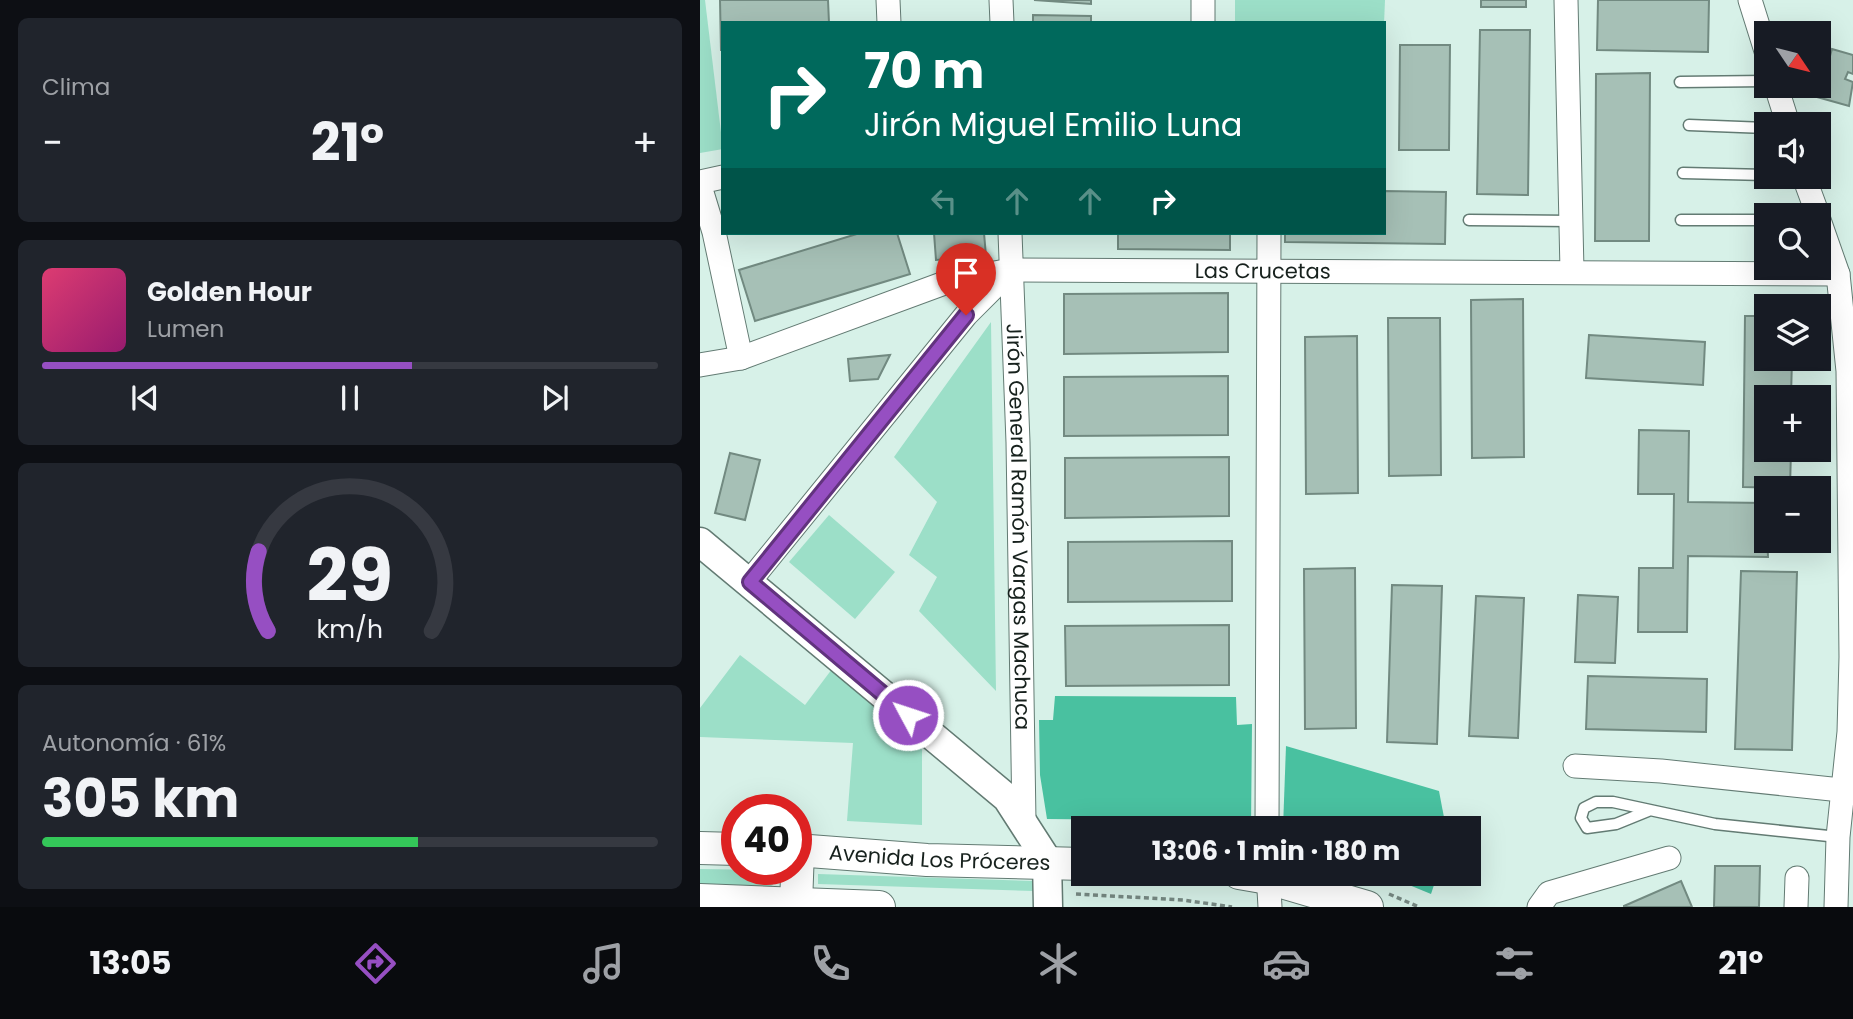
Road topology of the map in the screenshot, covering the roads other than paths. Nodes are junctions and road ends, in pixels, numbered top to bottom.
1 (888, 0) edge
2 (1001, 0) edge
3 (1203, 0) edge
4 (1566, 0) edge
5 (1750, 0) edge
6 (889, 21) edge
7 (1002, 21) edge
8 (1203, 21) edge
9 (1757, 21) edge
10 (1754, 81) edge
11 (1680, 82) dead end
12 (1689, 125) dead end
13 (1754, 128) edge
14 (1683, 173) dead end
15 (1754, 174) edge
16 (721, 178) edge
17 (700, 184) edge
18 (1469, 220) dead end
19 (1681, 220) dead end
20 (1754, 220) edge
21 (1571, 221) junction
22 (712, 233) edge
23 (1010, 235) edge
24 (1269, 235) edge
25 (1831, 254) edge
26 (1011, 270) junction
27 (1269, 271) junction
28 (1572, 271) junction
29 (1838, 274) junction
30 (950, 281) junction
31 (966, 315) junction
32 (741, 358) junction
33 (700, 365) edge
34 (700, 542) edge
35 (750, 582) junction
36 (1574, 766) dead end
37 (1841, 790) junction
38 (1648, 811) junction
39 (1267, 816) edge
40 (1024, 821) junction
41 (1838, 837) junction
42 (700, 848) edge
43 (721, 849) edge
44 (812, 851) edge
45 (1669, 858) dead end
46 (1047, 862) junction
47 (1071, 863) edge
48 (1797, 878) dead end
49 (808, 885) edge
50 (1274, 886) edge
51 (700, 900) edge
52 (756, 905) edge
53 (814, 905) edge
54 (879, 907) edge
55 (1048, 907) edge
56 (1367, 907) edge
57 (1539, 907) edge
58 (1797, 907) edge
59 (1836, 907) edge

1 - 6 street
2 - 7 street
3 - 8 street
4 - 21 street
5 - 9 street
10 - 11 lane
12 - 13 lane
14 - 15 lane
16 - 17 street
17 - 22 street
18 - 21 lane
19 - 20 lane
21 - 28 street
22 - 32 street
23 - 26 street, Jirón General Ramón Vargas Machuca
24 - 27 street
25 - 29 street
26 - 27 street, Las Crucetas
26 - 30 street, Las Crucetas
26 - 31 street
26 - 40 street, Jirón General Ramón Vargas Machuca
27 - 28 street, Las Crucetas
27 - 39 street
28 - 29 street, Las Crucetas
29 - 37 street
30 - 31 street
30 - 32 street, Las Crucetas
31 - 35 street
32 - 33 street, Las Crucetas
34 - 35 street
35 - 40 street
36 - 37 street
37 - 41 street
38 - 38 lane
38 - 41 lane
40 - 46 street
41 - 59 street
42 - 43 main road
44 - 46 main road, Avenida Los Próceres
45 - 57 street
46 - 47 main road, Avenida Los Próceres
46 - 55 street
48 - 58 street
49 - 53 main road
50 - 56 main road
51 - 52 main road
52 - 53 main road
53 - 54 main road

